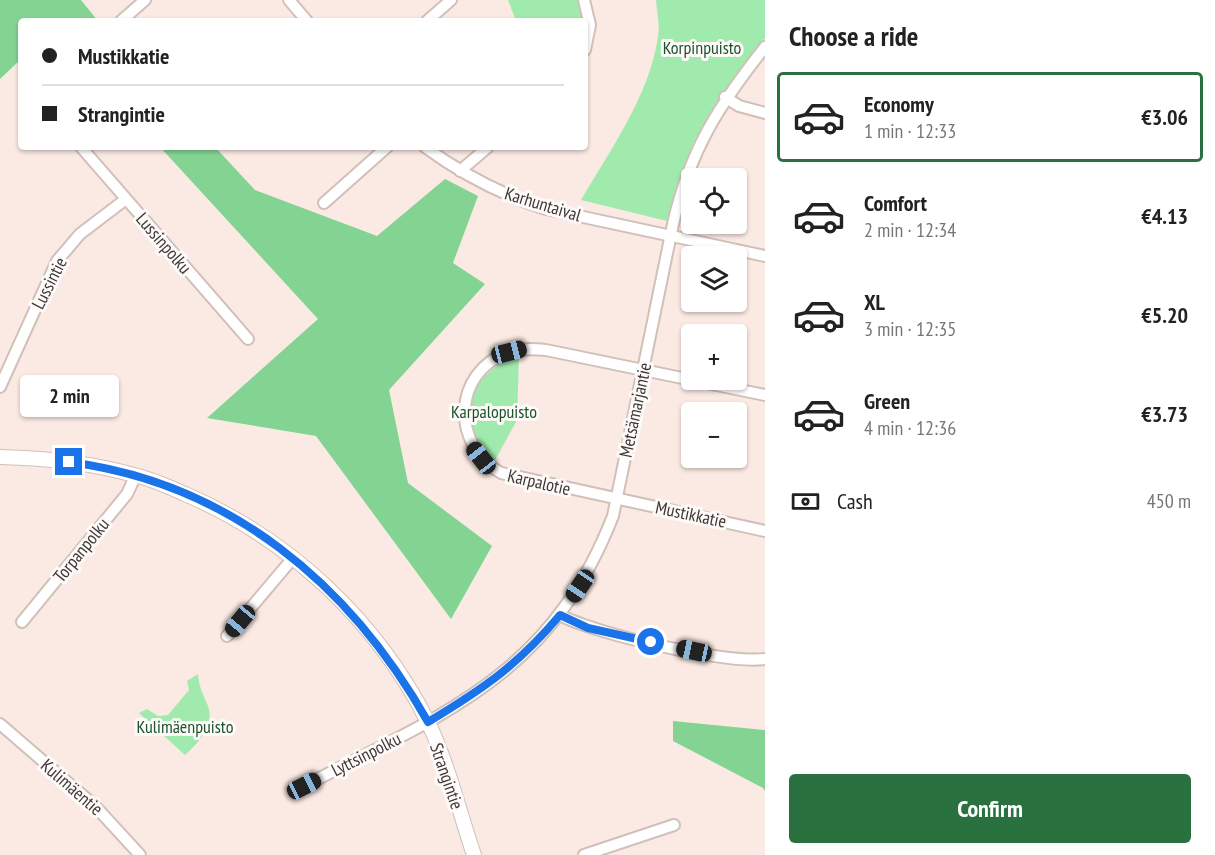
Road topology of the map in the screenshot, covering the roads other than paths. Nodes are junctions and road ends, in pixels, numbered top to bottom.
1 (145, 0) edge
2 (289, 0) edge
3 (451, 0) edge
4 (584, 0) edge
5 (124, 18) edge
6 (305, 18) edge
7 (430, 18) edge
8 (588, 35) edge
9 (765, 47) edge
10 (725, 98) junction
11 (765, 113) edge
12 (84, 150) edge
13 (384, 150) edge
14 (429, 150) edge
15 (484, 150) edge
16 (460, 171) junction
17 (126, 199) junction
18 (324, 203) dead end
19 (671, 236) junction
20 (765, 256) edge
21 (248, 339) dead end
22 (643, 370) junction
23 (0, 387) edge
24 (765, 395) edge
25 (0, 457) edge
26 (136, 475) junction
27 (616, 498) junction
28 (765, 531) edge
29 (293, 558) junction
30 (560, 615) junction
31 (22, 622) dead end
32 (227, 636) dead end
33 (765, 659) edge
34 (428, 722) junction
35 (0, 724) edge
36 (304, 786) dead end
37 (674, 825) dead end
38 (140, 855) edge
39 (474, 855) edge
40 (584, 855) edge

1 - 5 street
2 - 6 street
3 - 7 street
4 - 8 street
9 - 10 street, Metsämarjantie
10 - 11 street
10 - 19 street, Metsämarjantie
12 - 17 street, Lussinpolku
13 - 18 street
14 - 16 street, Karhuntaival
15 - 16 street
16 - 19 street, Karhuntaival
17 - 21 street, Lussinpolku
17 - 23 street, Lussintie
19 - 20 street, Karhuntaival
19 - 22 street, Metsämarjantie
22 - 24 street, Karpalotie
22 - 27 street, Metsämarjantie
22 - 27 street, Karpalotie
25 - 26 street, Strangintie
26 - 29 street, Strangintie
26 - 31 street, Torpanpolku
27 - 28 street, Mustikkatie
27 - 30 street, Metsämarjantie
29 - 32 street
29 - 34 street, Strangintie
30 - 33 street
30 - 34 street, Metsämarjantie
34 - 36 street, Lyttsinpolku
34 - 39 street, Strangintie
35 - 38 street, Kulimäentie
37 - 40 street

